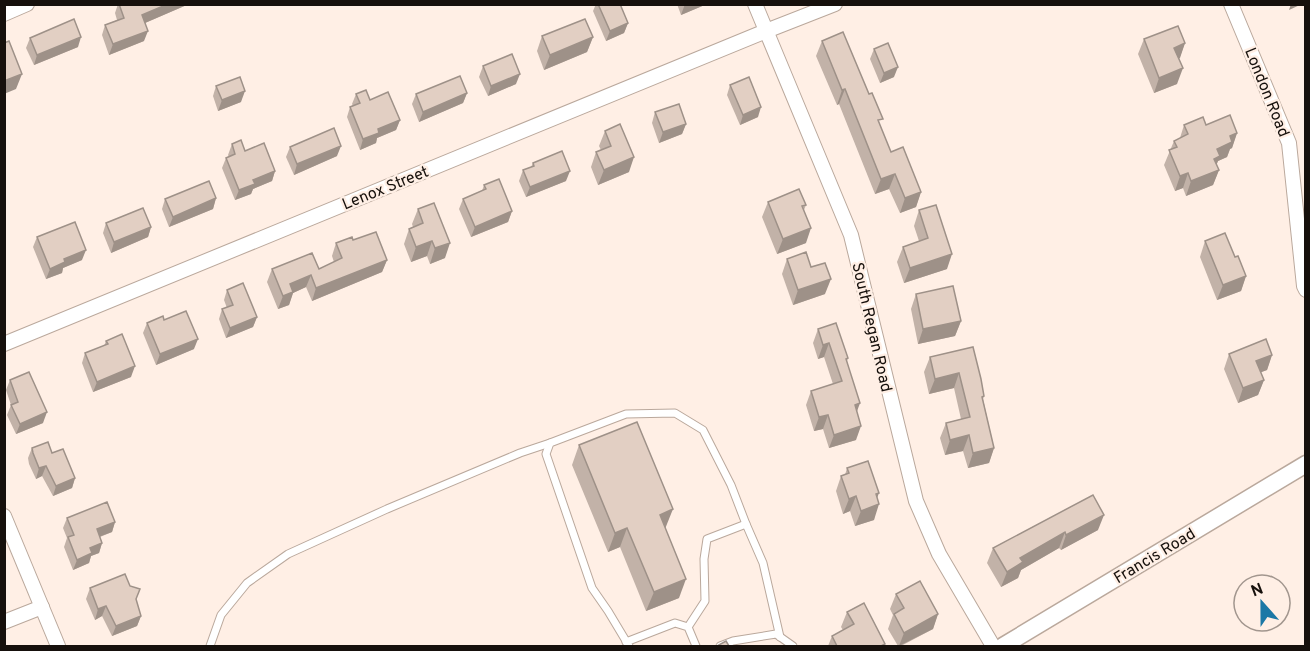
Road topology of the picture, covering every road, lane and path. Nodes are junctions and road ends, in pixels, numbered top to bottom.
1 (27, 4) edge
2 (755, 4) edge
3 (835, 4) edge
4 (1231, 4) edge
5 (4, 14) edge
6 (766, 31) junction
7 (1305, 290) edge
8 (4, 344) edge
9 (550, 443) junction
10 (1305, 464) edge
11 (4, 516) edge
12 (746, 524) junction
13 (42, 607) junction
14 (4, 622) edge
15 (688, 627) junction
16 (780, 637) junction
17 (628, 644) edge
18 (734, 644) edge
19 (58, 646) edge
20 (210, 646) edge
21 (696, 646) edge
22 (720, 646) edge
23 (793, 646) edge
24 (993, 646) edge
25 (1003, 646) edge

1 - 5 street
2 - 6 street, South Regan Road
3 - 6 street, Lenox Street
4 - 7 street, London Road
6 - 8 street, Lenox Street
6 - 24 street, South Regan Road
9 - 12 lane
9 - 17 lane
9 - 20 lane
10 - 25 street, Francis Road
11 - 13 street
12 - 15 lane
12 - 16 lane
13 - 14 street
13 - 19 street
15 - 17 lane
15 - 21 lane
16 - 18 lane
16 - 23 lane
18 - 22 lane

